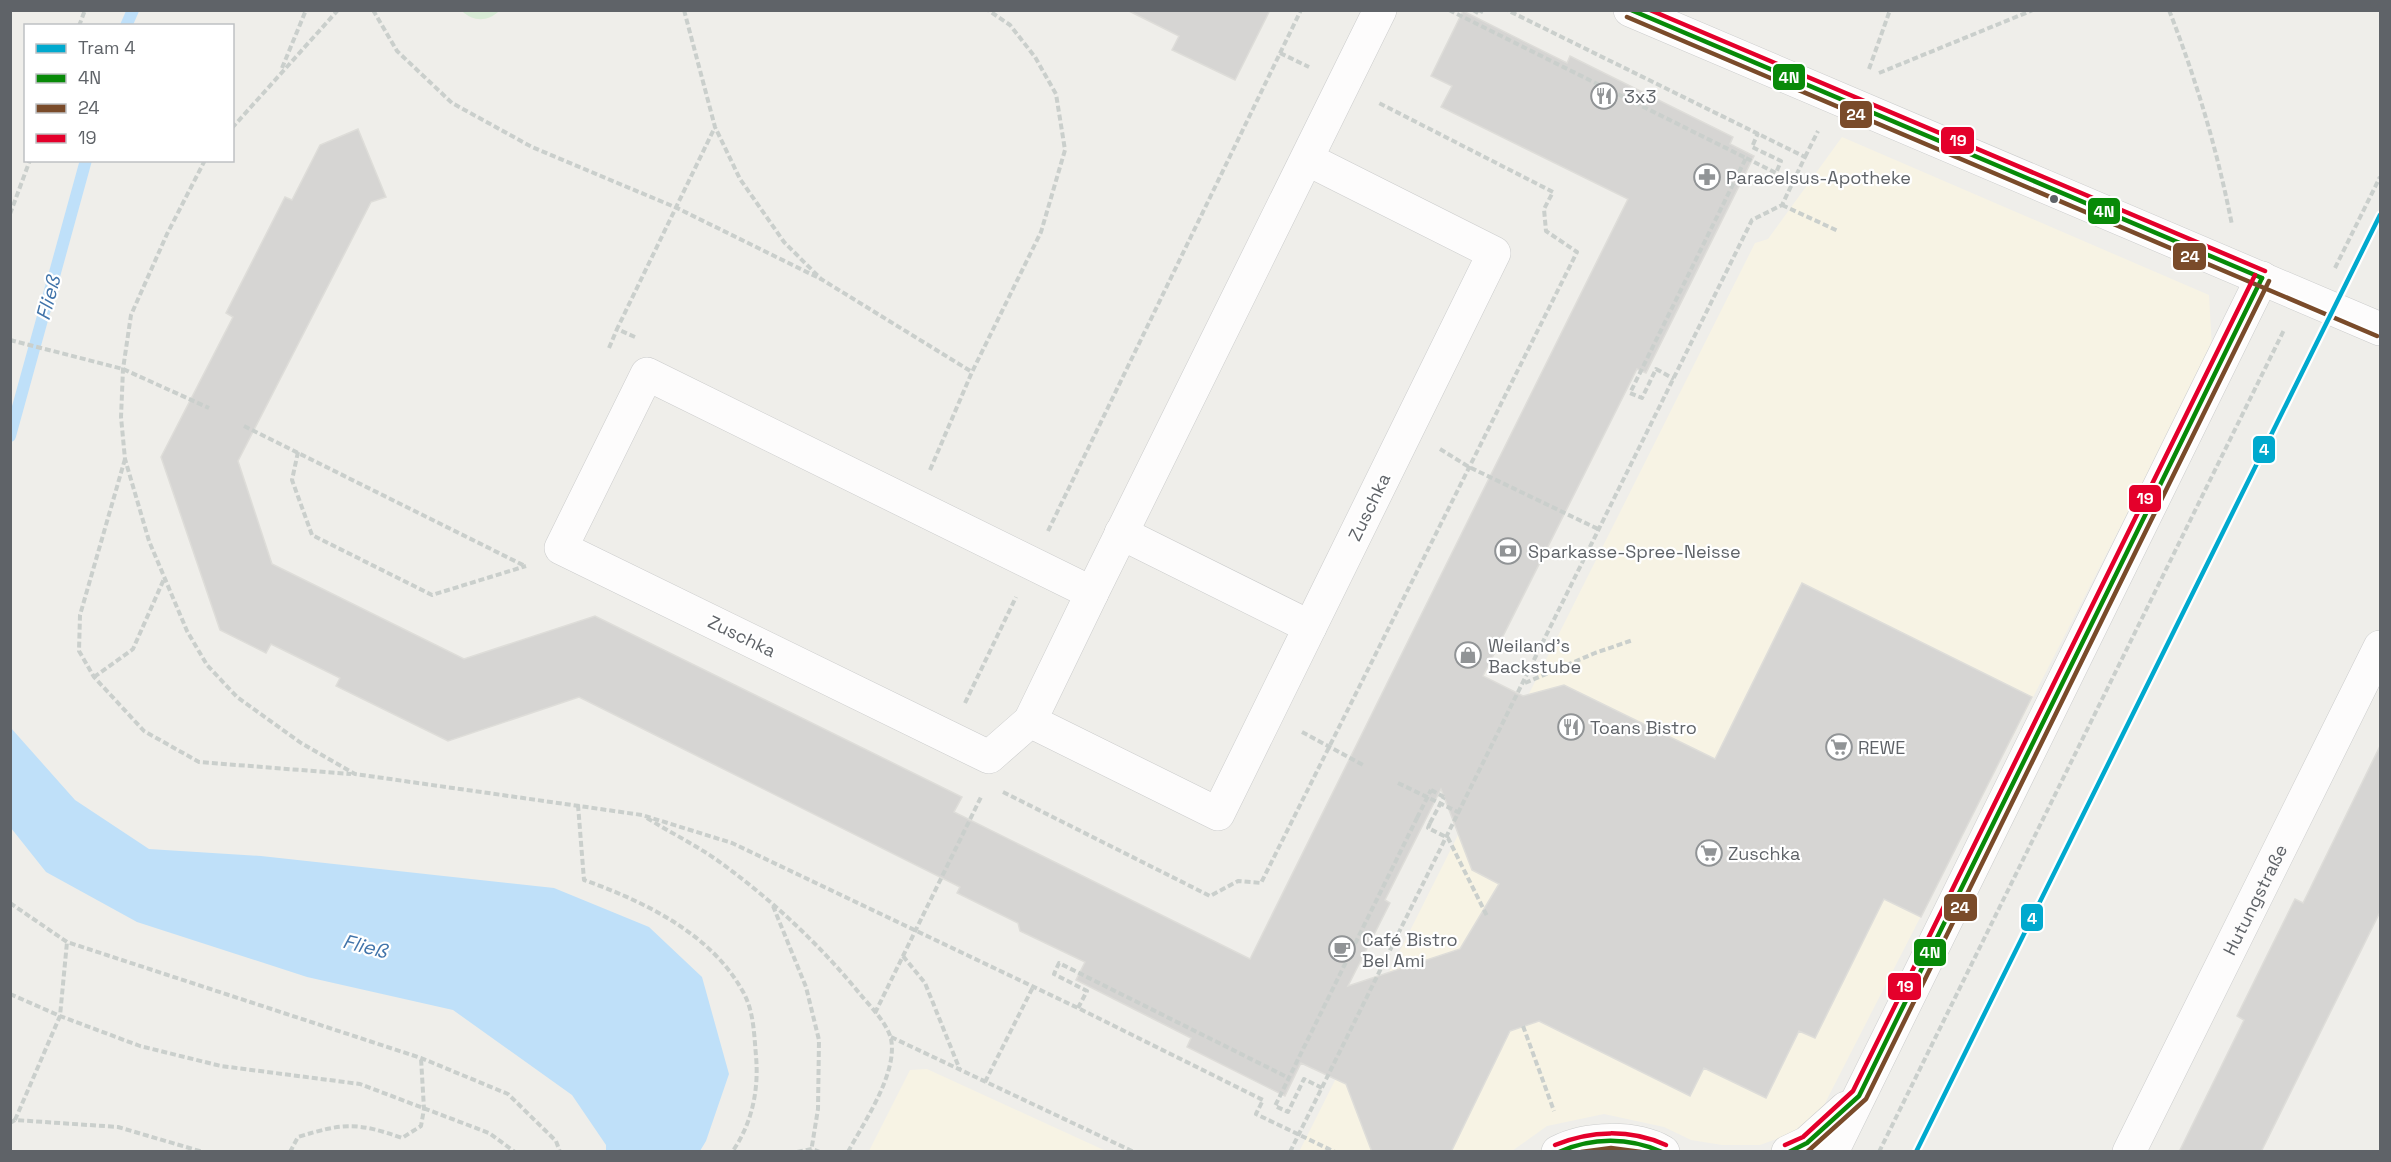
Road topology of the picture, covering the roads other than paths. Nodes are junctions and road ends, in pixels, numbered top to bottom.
1 (1380, 10) edge
2 (1630, 10) edge
3 (1307, 159) junction
4 (2262, 278) junction
5 (2369, 324) edge
6 (1121, 534) junction
7 (1092, 593) junction
8 (1310, 627) junction
9 (2380, 647) edge
10 (1030, 721) junction
11 (1859, 1096) junction
12 (1563, 1149) edge
13 (1663, 1152) edge
14 (1788, 1152) edge
15 (1832, 1152) edge
16 (2129, 1152) edge

1 - 3 street
2 - 4 street
3 - 6 street
3 - 8 street, Zuschka
4 - 5 street
4 - 11 street
6 - 7 street
6 - 8 street
7 - 10 street
7 - 10 street, Zuschka
8 - 10 street, Zuschka
9 - 16 street, Hutungstraße
11 - 14 street
11 - 15 street
12 - 13 street

